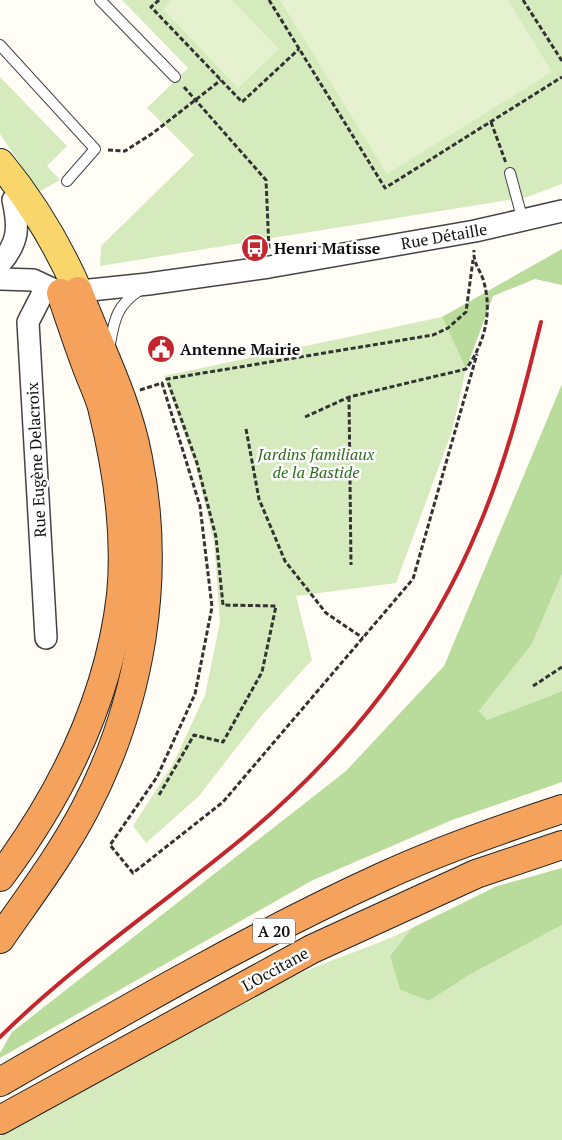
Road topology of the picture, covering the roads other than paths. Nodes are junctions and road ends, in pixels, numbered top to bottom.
1 (100, 0) edge
2 (0, 45) edge
3 (175, 77) road end
4 (0, 163) edge
5 (0, 172) edge
6 (510, 173) road end
7 (67, 181) dead end
8 (14, 200) junction
9 (562, 211) edge
10 (523, 222) junction
11 (0, 264) edge
12 (0, 279) edge
13 (148, 284) junction
14 (62, 290) junction
15 (107, 358) junction
16 (46, 638) dead end
17 (562, 809) edge
18 (562, 845) edge
19 (0, 877) edge
20 (0, 939) edge
21 (0, 1082) edge
22 (0, 1120) edge

1 - 3 lane
2 - 7 lane
4 - 14 main road
5 - 8 main road
6 - 10 lane
8 - 11 street
8 - 14 main road
9 - 10 street, Rue Détaille
10 - 13 street, Rue Détaille
12 - 14 street
13 - 14 street, Rue Détaille
13 - 15 lane, Rue Détaille
14 - 15 highway
14 - 16 street, Rue Eugène Delacroix
14 - 19 highway
15 - 20 highway
17 - 21 highway, L'Occitane / A 20
18 - 22 highway, L'Occitane / A 20

